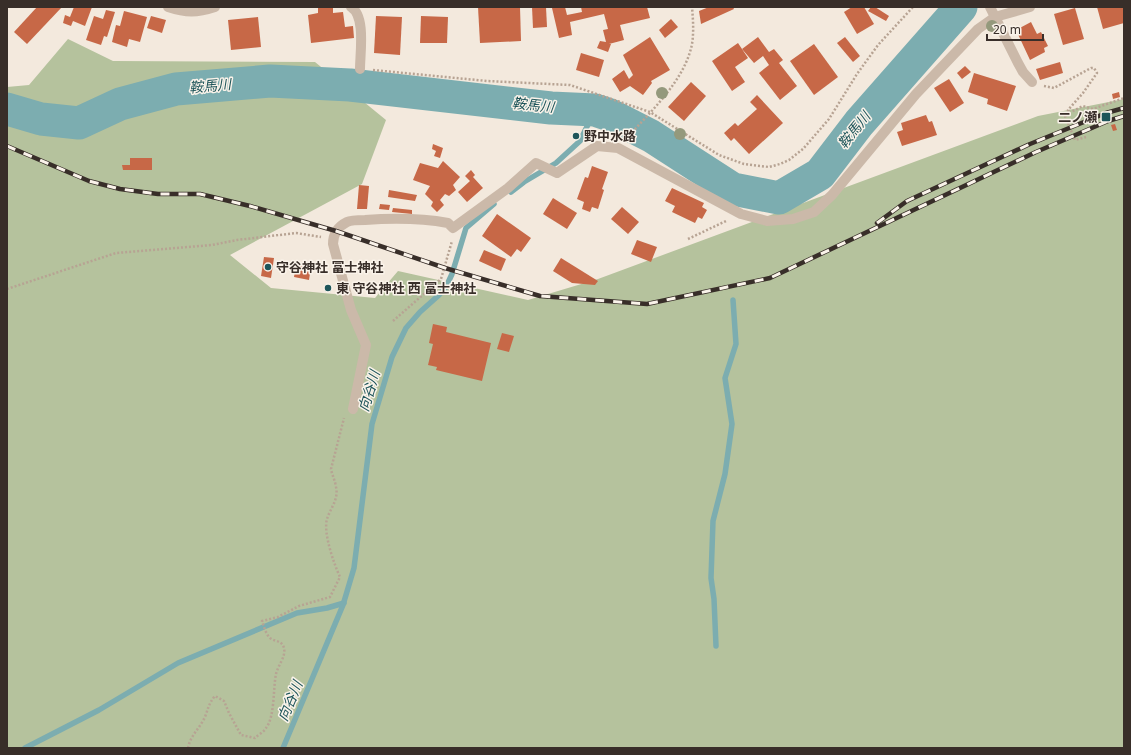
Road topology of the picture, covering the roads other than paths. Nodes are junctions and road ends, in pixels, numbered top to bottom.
1 (168, 7) edge
2 (215, 7) edge
3 (351, 7) edge
4 (990, 7) edge
5 (1030, 7) edge
6 (995, 17) junction
7 (360, 69) road end
8 (1032, 82) dead end
9 (353, 409) dead end

1 - 2 street
3 - 7 street
4 - 6 street
5 - 6 street
6 - 8 street
6 - 9 street

